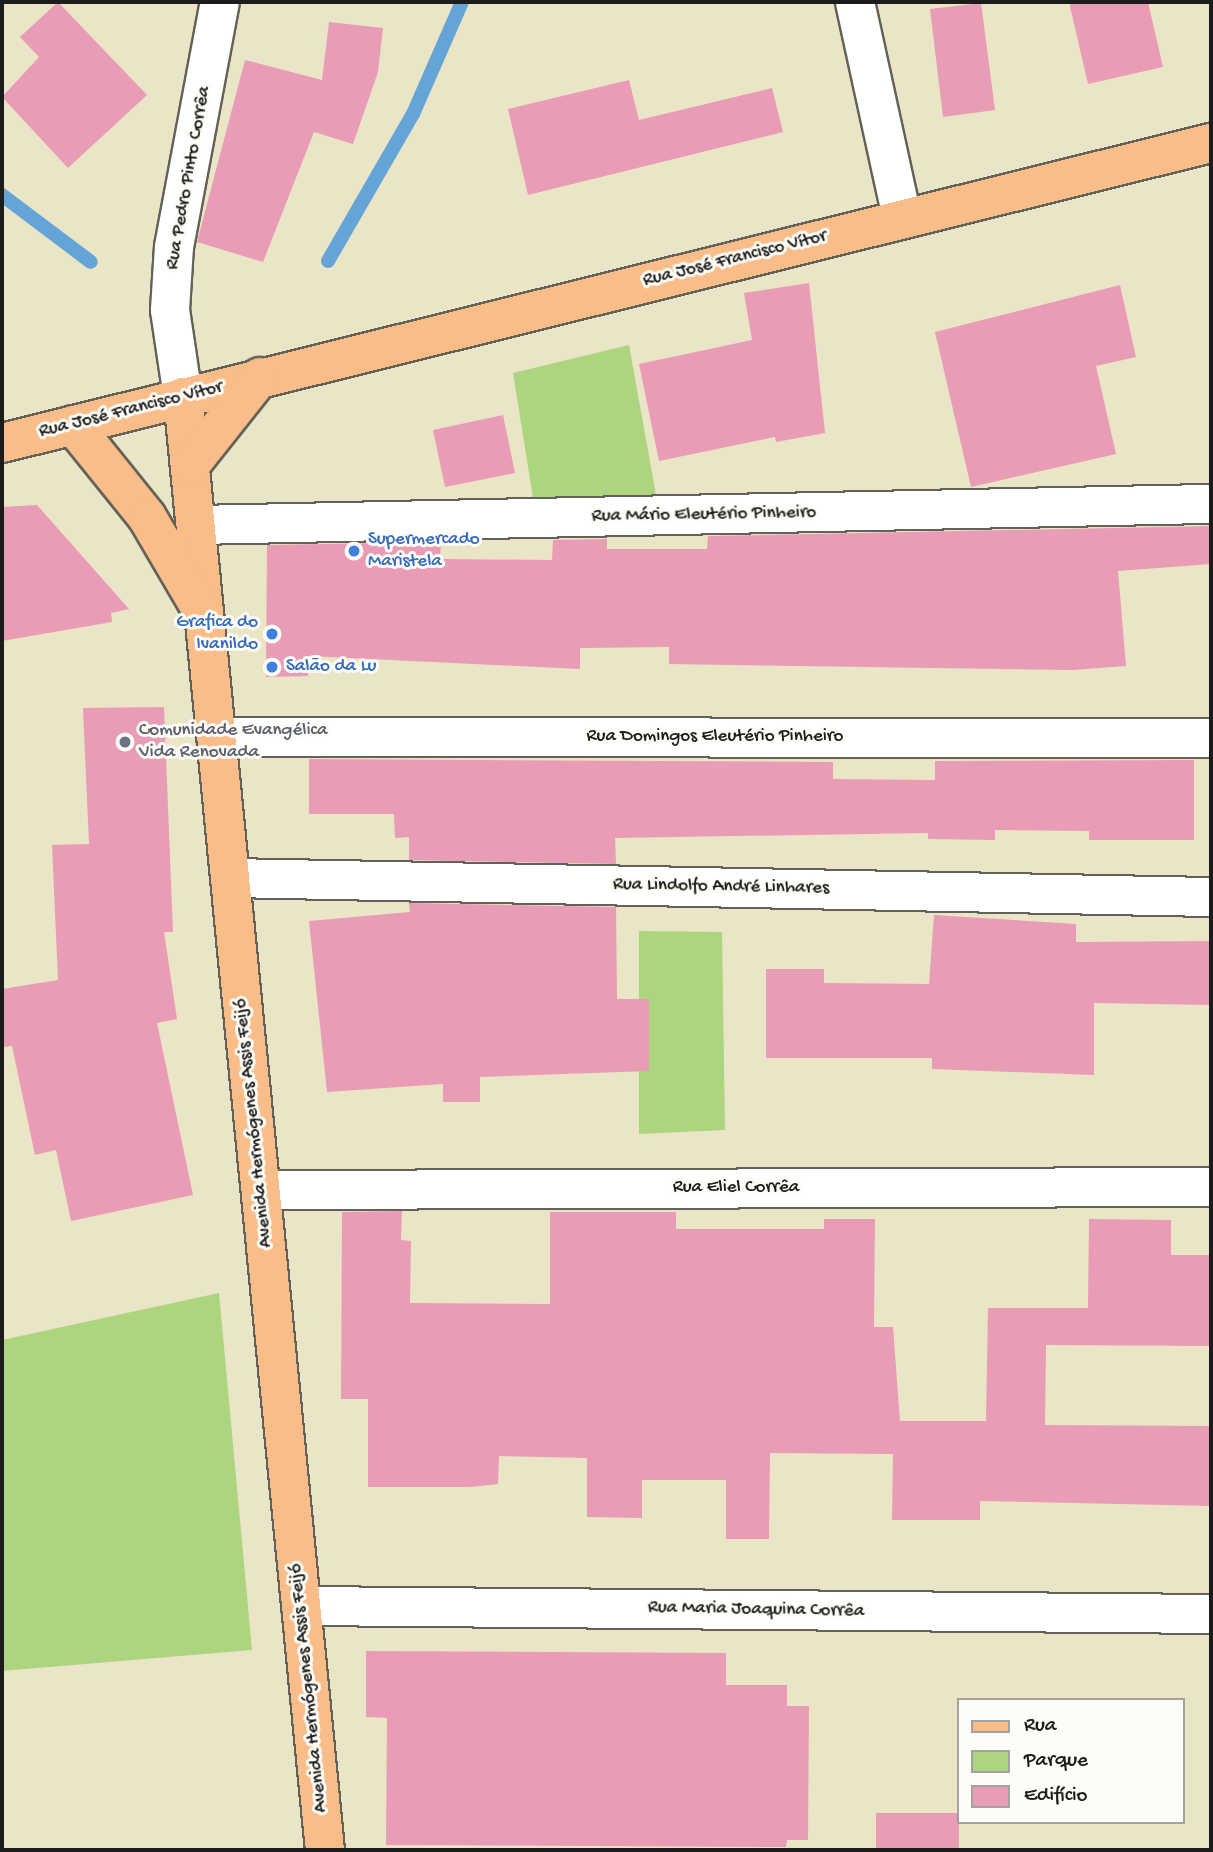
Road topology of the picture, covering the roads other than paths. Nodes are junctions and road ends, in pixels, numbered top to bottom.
1 (220, 2) edge
2 (855, 2) edge
3 (1211, 143) edge
4 (902, 218) junction
5 (260, 377) junction
6 (183, 397) junction
7 (73, 425) junction
8 (2, 443) edge
9 (191, 464) junction
10 (1211, 504) edge
11 (196, 525) junction
12 (206, 618) junction
13 (218, 737) junction
14 (1211, 738) edge
15 (230, 878) junction
16 (1211, 897) edge
17 (1211, 1187) edge
18 (261, 1190) junction
19 (301, 1606) junction
20 (1211, 1615) edge
21 (325, 1850) edge

1 - 6 street, Rua Pedro Pinto Corrêa
2 - 4 street
3 - 4 main road, Rua José Francisco Vítor
4 - 5 main road, Rua José Francisco Vítor
5 - 6 main road, Rua José Francisco Vítor
5 - 9 main road, Rua José Francisco Vítor
6 - 7 main road, Rua José Francisco Vítor
6 - 9 main road, Avenida Hermógenes Assis Feijó
7 - 8 main road, Rua José Francisco Vítor
7 - 12 main road
9 - 11 main road, Avenida Hermógenes Assis Feijó
10 - 11 street, Rua Mário Eleutério Pinheiro
11 - 12 main road, Avenida Hermógenes Assis Feijó
12 - 13 main road, Avenida Hermógenes Assis Feijó
13 - 14 street, Rua Domingos Eleutério Pinheiro
13 - 15 main road, Avenida Hermógenes Assis Feijó
15 - 16 street, Rua Lindolfo André Linhares
15 - 18 main road, Avenida Hermógenes Assis Feijó
17 - 18 street, Rua Eliel Corrêa
18 - 19 main road, Avenida Hermógenes Assis Feijó
19 - 20 street, Rua Maria Joaquina Corrêa
19 - 21 main road, Avenida Hermógenes Assis Feijó

